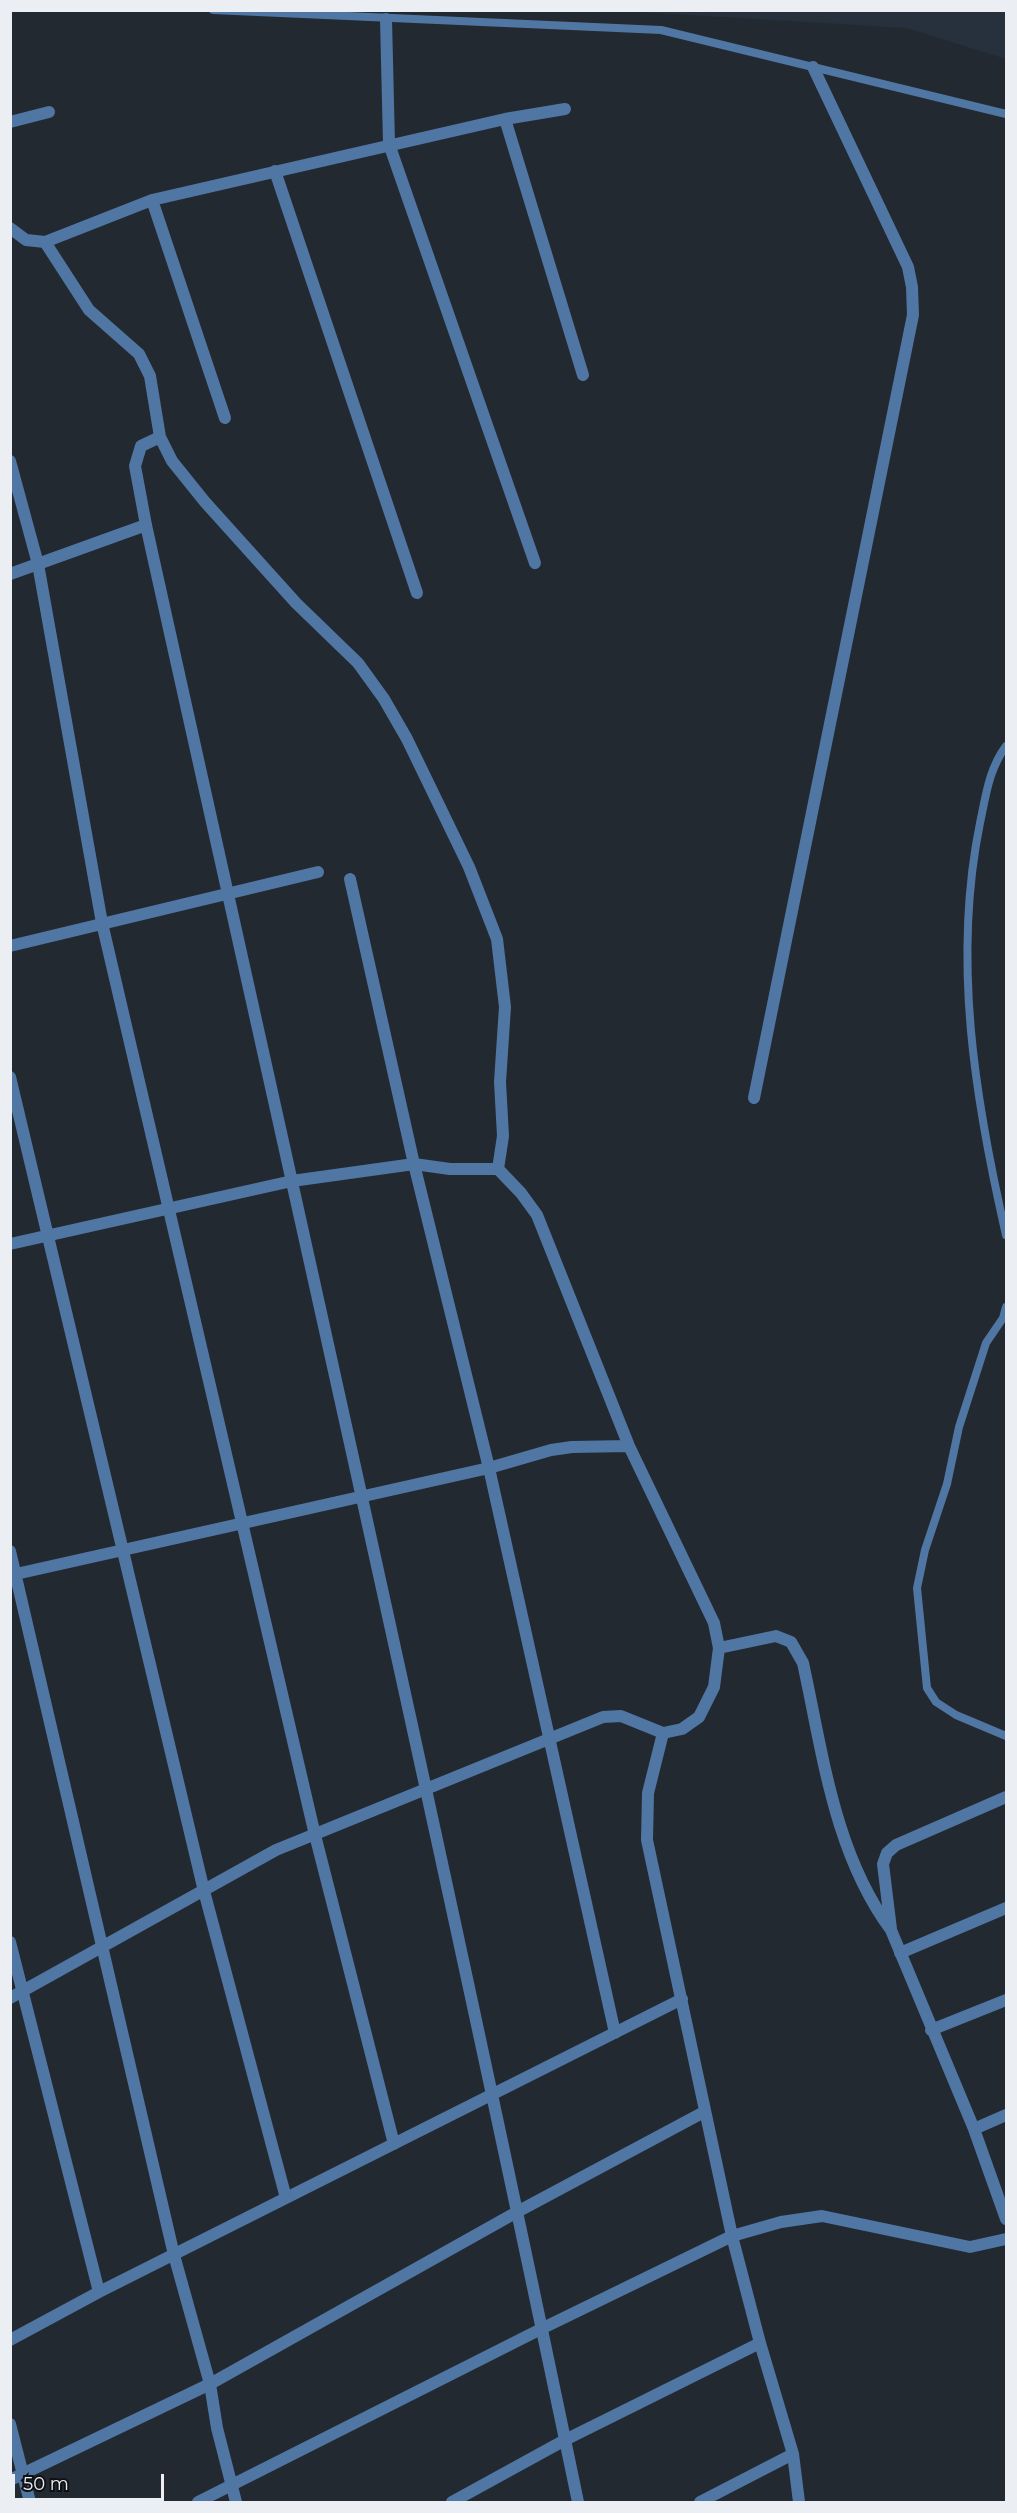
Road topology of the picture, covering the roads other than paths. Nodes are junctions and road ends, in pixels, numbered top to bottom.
1 (213, 10) edge
2 (386, 19) junction
3 (813, 67) junction
4 (565, 109) dead end
5 (49, 112) dead end
6 (1006, 114) edge
7 (505, 118) junction
8 (10, 122) edge
9 (389, 144) junction
10 (275, 171) junction
11 (152, 200) junction
12 (10, 228) edge
13 (45, 242) junction
14 (583, 375) dead end
15 (225, 418) dead end
16 (160, 437) junction
17 (10, 461) edge
18 (146, 525) junction
19 (535, 563) dead end
20 (38, 564) junction
21 (10, 574) edge
22 (417, 593) dead end
23 (1006, 746) edge
24 (318, 872) dead end
25 (350, 879) dead end
26 (227, 892) junction
27 (102, 923) junction
28 (10, 946) edge
29 (10, 1077) edge
30 (754, 1098) dead end
31 (414, 1164) junction
32 (498, 1169) junction
33 (291, 1181) junction
34 (168, 1208) junction
35 (48, 1235) junction
36 (1006, 1235) edge
37 (10, 1244) edge
38 (1006, 1307) edge
39 (629, 1446) junction
40 (489, 1468) junction
41 (362, 1497) junction
42 (242, 1524) junction
43 (123, 1550) junction
44 (10, 1551) edge
45 (16, 1574) junction
46 (719, 1648) junction
47 (663, 1733) junction
48 (1006, 1736) edge
49 (550, 1739) junction
50 (427, 1789) junction
51 (1006, 1797) edge
52 (315, 1835) junction
53 (204, 1891) junction
54 (1006, 1908) edge
55 (891, 1930) junction
56 (10, 1942) edge
57 (103, 1948) junction
58 (900, 1953) junction
59 (23, 1992) junction
60 (10, 1998) edge
61 (682, 1999) junction
62 (1006, 2000) edge
63 (932, 2030) junction
64 (615, 2032) junction
65 (492, 2094) junction
66 (704, 2112) junction
67 (1006, 2115) edge
68 (974, 2129) junction
69 (394, 2144) junction
70 (286, 2198) junction
71 (517, 2212) junction
72 (1006, 2219) edge
73 (732, 2236) junction
74 (1006, 2239) edge
75 (174, 2255) junction
76 (99, 2292) junction
77 (543, 2328) junction
78 (10, 2340) edge
79 (759, 2343) junction
80 (210, 2384) junction
81 (10, 2424) edge
82 (565, 2440) junction
83 (793, 2454) junction
84 (23, 2474) junction
85 (10, 2481) edge
86 (233, 2484) junction
87 (30, 2502) edge
88 (198, 2502) edge
89 (236, 2502) edge
90 (452, 2502) edge
91 (578, 2502) edge
92 (700, 2502) edge
93 (799, 2502) edge

1 - 2 lane
2 - 3 lane
2 - 9 street
3 - 6 lane
3 - 30 street
4 - 7 street
5 - 8 street
7 - 9 street
7 - 14 street
9 - 10 street
9 - 19 street
10 - 11 street
10 - 22 street
11 - 13 street
11 - 15 street
12 - 13 street
13 - 16 street
16 - 18 street
16 - 32 street
17 - 20 street
18 - 20 street
18 - 26 street
20 - 21 street
20 - 27 street
23 - 36 lane
24 - 26 street
25 - 31 street
26 - 27 street
26 - 33 street
27 - 28 street
27 - 34 street
29 - 35 street
31 - 32 street
31 - 33 street
31 - 40 street
32 - 39 street
33 - 34 street
33 - 41 street
34 - 35 street
34 - 42 street
35 - 37 street
35 - 43 street
38 - 48 lane
39 - 40 street
39 - 46 street
40 - 41 street
40 - 49 street
41 - 42 street
41 - 50 street
42 - 43 street
42 - 52 street
43 - 45 street
43 - 53 street
44 - 45 street
45 - 57 street
46 - 47 street
46 - 55 street
47 - 49 street
47 - 61 street
49 - 50 street
49 - 64 street
50 - 52 street
50 - 65 street
51 - 55 street
52 - 53 street
52 - 69 street
53 - 57 street
53 - 70 street
54 - 58 street
55 - 58 street
56 - 59 street
57 - 59 street
57 - 75 street
58 - 63 street
59 - 60 street
59 - 76 street
61 - 64 street
61 - 66 street
62 - 63 street
63 - 68 street
64 - 65 street
65 - 69 street
65 - 71 street
66 - 71 street
66 - 73 street
67 - 68 street
68 - 72 street
69 - 70 street
70 - 75 street
71 - 77 street
71 - 80 street
73 - 74 street
73 - 77 street
73 - 79 street
75 - 76 street
75 - 80 street
76 - 78 street
77 - 82 street
77 - 86 street
79 - 82 street
79 - 83 street
80 - 84 street
80 - 86 street
81 - 84 street
82 - 90 street
82 - 91 street
83 - 92 street
83 - 93 street
84 - 85 street
84 - 87 street
86 - 88 street
86 - 89 street

